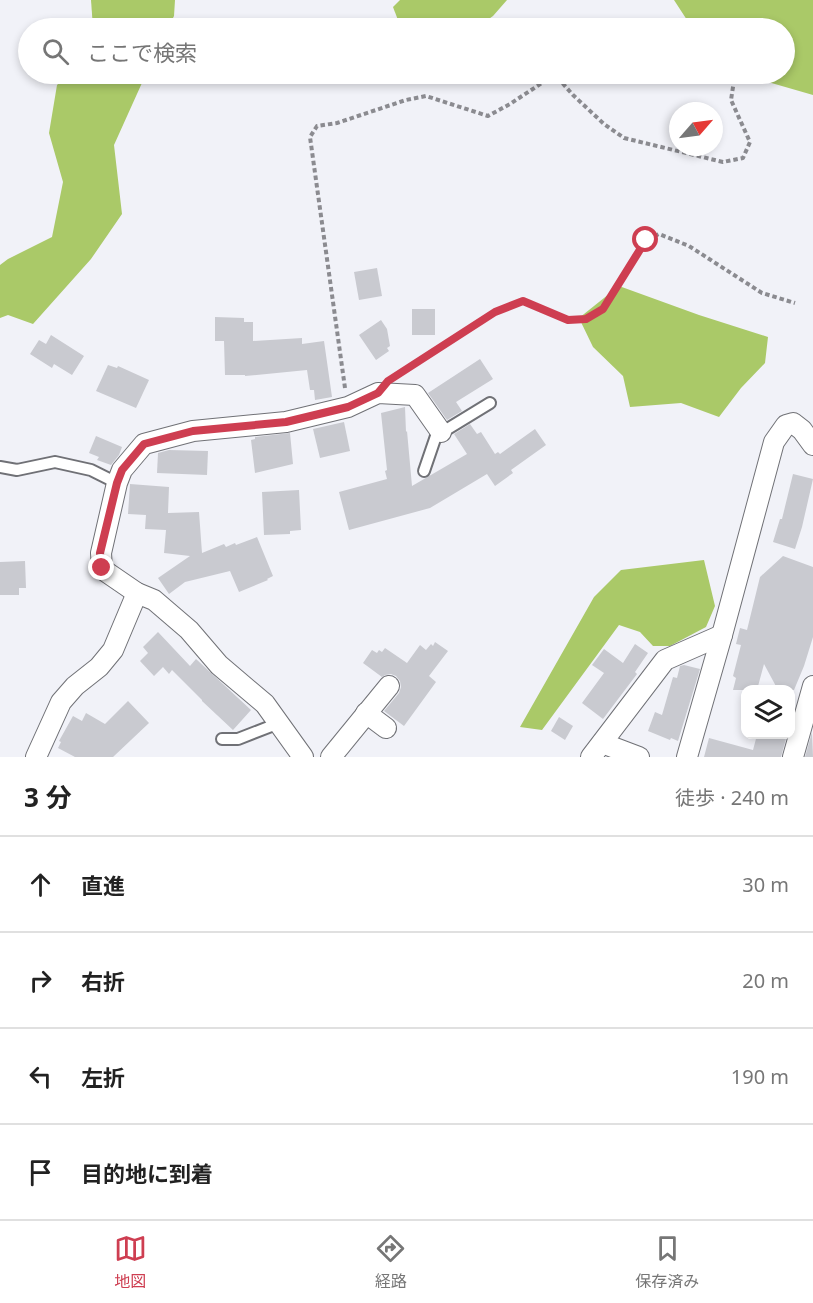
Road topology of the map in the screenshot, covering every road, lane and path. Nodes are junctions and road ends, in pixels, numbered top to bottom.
1 (540, 84) edge
2 (563, 84) edge
3 (733, 84) edge
4 (795, 303) dead end
5 (378, 393) junction
6 (489, 403) dead end
7 (348, 407) junction
8 (441, 432) junction
9 (813, 445) edge
10 (0, 467) edge
11 (424, 471) dead end
12 (117, 483) junction
13 (137, 593) junction
14 (722, 635) junction
15 (389, 686) dead end
16 (813, 686) edge
17 (366, 713) junction
18 (279, 723) junction
19 (386, 728) dead end
20 (222, 740) dead end
21 (597, 750) edge
22 (36, 757) edge
23 (303, 757) edge
24 (331, 757) edge
25 (639, 757) edge
26 (687, 757) edge
27 (793, 757) edge

1 - 7 path
2 - 3 path
4 - 5 path
5 - 7 street
5 - 8 street
6 - 8 lane
7 - 12 street
8 - 11 lane
9 - 14 street
10 - 12 lane
12 - 13 street
13 - 18 street
13 - 22 street
14 - 21 street
14 - 26 street
15 - 17 street
16 - 27 street
17 - 19 street
17 - 24 street
18 - 20 lane
18 - 23 street
21 - 25 street

